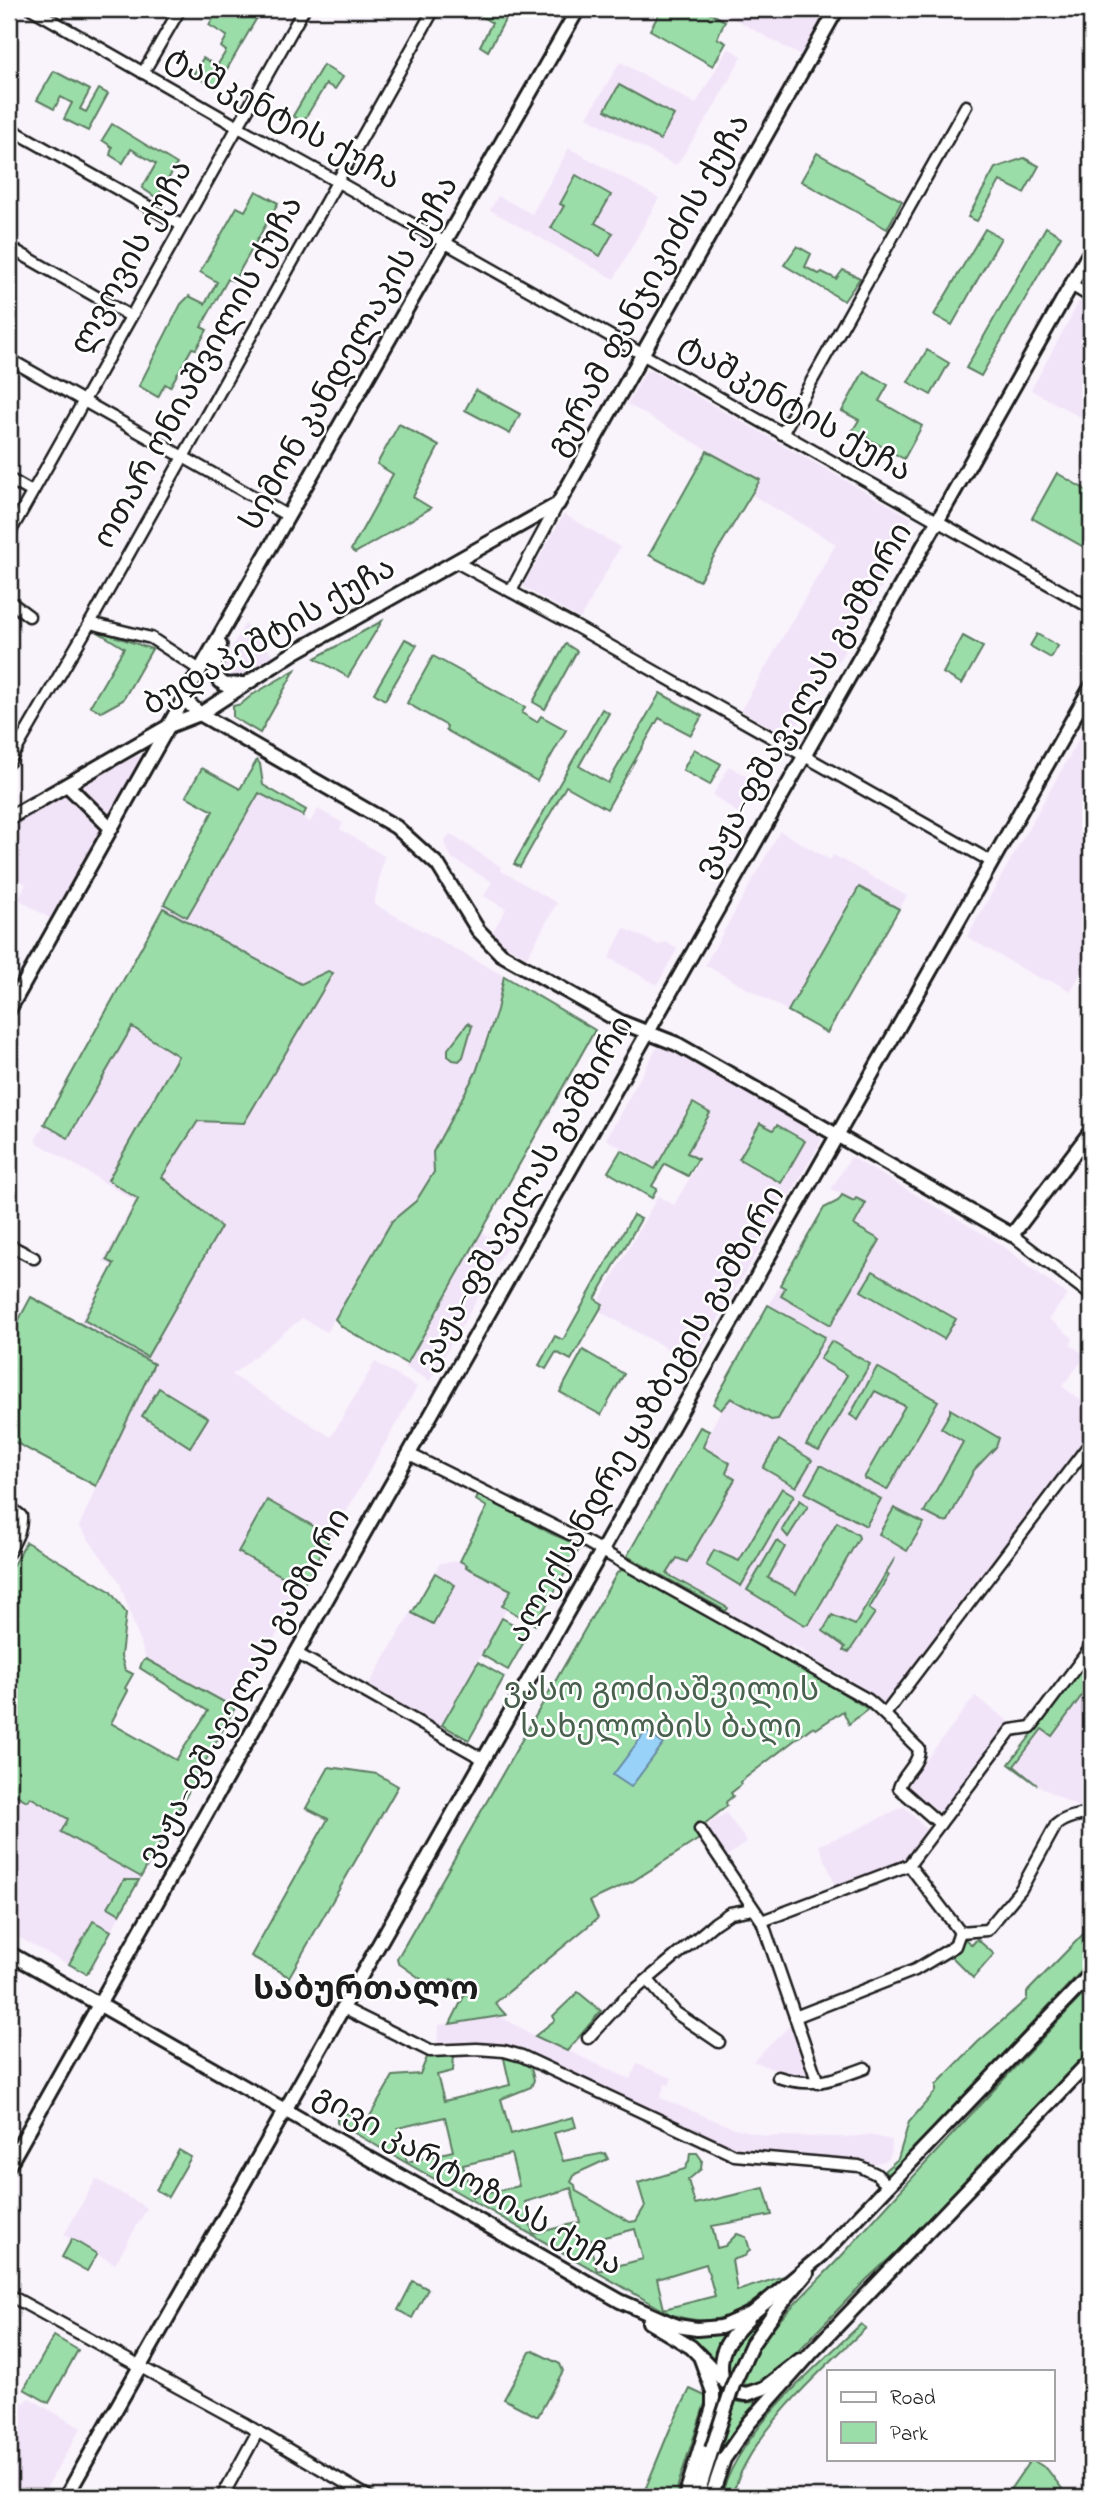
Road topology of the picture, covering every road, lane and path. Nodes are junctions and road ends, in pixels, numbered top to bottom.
1 (32, 9) edge
2 (180, 9) edge
3 (304, 9) edge
4 (434, 9) edge
5 (837, 9) edge
6 (576, 10) edge
7 (47, 12) edge
8 (143, 73) junction
9 (966, 106) dead end
10 (236, 126) junction
11 (9, 128) edge
12 (338, 181) junction
13 (181, 225) junction
14 (445, 242) junction
15 (9, 247) edge
16 (1091, 250) edge
17 (1071, 285) junction
18 (1091, 297) edge
19 (130, 316) junction
20 (643, 355) junction
21 (9, 359) edge
22 (83, 401) junction
23 (782, 434) junction
24 (183, 457) junction
25 (9, 479) edge
26 (32, 492) junction
27 (558, 504) junction
28 (288, 516) junction
29 (937, 522) junction
30 (9, 534) edge
31 (456, 562) junction
32 (511, 591) junction
33 (9, 601) edge
34 (1091, 608) edge
35 (30, 616) dead end
36 (90, 623) junction
37 (225, 628) junction
38 (200, 670) junction
39 (248, 682) junction
40 (1091, 687) edge
41 (184, 699) junction
42 (200, 714) junction
43 (169, 726) junction
44 (804, 756) junction
45 (9, 762) edge
46 (67, 785) junction
47 (9, 818) edge
48 (111, 828) junction
49 (992, 862) junction
50 (9, 1010) edge
51 (648, 1032) junction
52 (1091, 1131) edge
53 (838, 1135) junction
54 (1012, 1235) junction
55 (9, 1245) edge
56 (34, 1258) dead end
57 (1091, 1295) edge
58 (1091, 1442) edge
59 (409, 1454) junction
60 (9, 1506) edge
61 (602, 1550) junction
62 (9, 1552) edge
63 (1091, 1647) edge
64 (296, 1653) junction
65 (886, 1713) junction
66 (483, 1759) junction
67 (1091, 1815) edge
68 (940, 1824) junction
69 (700, 1829) dead end
70 (909, 1864) junction
71 (753, 1909) junction
72 (762, 1921) junction
73 (960, 1932) junction
74 (9, 1953) edge
75 (1091, 1974) edge
76 (648, 1980) junction
77 (99, 2003) junction
78 (342, 2008) junction
79 (795, 2017) junction
80 (588, 2038) dead end
81 (719, 2042) dead end
82 (1091, 2060) edge
83 (865, 2068) dead end
84 (778, 2077) dead end
85 (818, 2083) junction
86 (286, 2109) junction
87 (9, 2165) edge
88 (888, 2186) junction
89 (823, 2254) junction
90 (9, 2295) edge
91 (620, 2301) junction
92 (752, 2313) junction
93 (812, 2352) junction
94 (697, 2353) junction
95 (140, 2367) junction
96 (722, 2378) junction
97 (258, 2431) junction
98 (66, 2497) edge
99 (222, 2497) edge
100 (369, 2497) edge
101 (685, 2497) edge
102 (697, 2497) edge
103 (711, 2497) edge

1 - 7 street, ტაშკენტის ქუჩა
2 - 8 street
3 - 10 street, ლვოვის ქუჩა
4 - 12 street, ოთარ ონიაშვილის ქუჩა
5 - 20 main road, გურამ ფანჯიკიძის ქუჩა
6 - 14 main road, სიმონ კანდელაკის ქუჩა
7 - 8 street, ტაშკენტის ქუჩა
8 - 10 street, ტაშკენტის ქუჩა
9 - 23 street
10 - 12 street, ტაშკენტის ქუჩა
10 - 13 street, ლვოვის ქუჩა
11 - 13 street
12 - 14 street, ტაშკენტის ქუჩა
12 - 24 street, ოთარ ონიაშვილის ქუჩა
13 - 19 street, ლვოვის ქუჩა
14 - 20 street, ტაშკენტის ქუჩა
14 - 28 main road, სიმონ კანდელაკის ქუჩა
15 - 19 street
16 - 17 main road, ვაჟა-ფშაველას გამზირი
17 - 18 street
17 - 29 main road, ვაჟა-ფშაველას გამზირი
19 - 22 street, ლვოვის ქუჩა
20 - 23 street, ტაშკენტის ქუჩა
20 - 27 main road, გურამ ფანჯიკიძის ქუჩა
21 - 22 street
22 - 24 street
22 - 26 street, ლვოვის ქუჩა
23 - 29 street, ტაშკენტის ქუჩა
24 - 28 street
24 - 36 street, ოთარ ონიაშვილის ქუჩა
25 - 26 street
26 - 30 street, ლვოვის ქუჩა
27 - 31 main road, ბუდაპეშტის ქუჩა
27 - 32 street, გურამ ფანჯიკიძის ქუჩა
28 - 37 main road, სიმონ კანდელაკის ქუჩა
29 - 34 street, ტაშკენტის ქუჩა
29 - 44 main road, ვაჟა-ფშაველას გამზირი
31 - 32 street
31 - 39 main road, ბუდაპეშტის ქუჩა
32 - 44 street
33 - 35 street
36 - 38 street
36 - 45 street, ოთარ ონიაშვილის ქუჩა
37 - 38 main road, სიმონ კანდელაკის ქუჩა
37 - 39 main road
38 - 41 main road, სიმონ კანდელაკის ქუჩა
39 - 42 main road, ბუდაპეშტის ქუჩა
40 - 49 main road, ალექსანდრე ყაზბეგის გამზირი
41 - 42 main road
41 - 43 main road, სიმონ კანდელაკის ქუჩა
42 - 43 main road, ბუდაპეშტის ქუჩა
42 - 51 main road
43 - 46 main road, ბუდაპეშტის ქუჩა
43 - 48 main road, სიმონ კანდელაკის ქუჩა
44 - 49 street
44 - 51 main road, ვაჟა-ფშაველას გამზირი
46 - 47 main road, ბუდაპეშტის ქუჩა
46 - 48 main road
48 - 50 main road, სიმონ კანდელაკის ქუჩა
49 - 53 main road, ალექსანდრე ყაზბეგის გამზირი
51 - 53 main road
51 - 59 main road, ვაჟა-ფშაველას გამზირი
52 - 54 main road
53 - 54 main road
53 - 61 main road, ალექსანდრე ყაზბეგის გამზირი
54 - 57 street
55 - 56 street
58 - 65 street
59 - 61 street
59 - 64 main road, ვაჟა-ფშაველას გამზირი
60 - 62 street
61 - 65 street
61 - 66 main road, ალექსანდრე ყაზბეგის გამზირი
63 - 68 street
64 - 66 street
64 - 77 main road, ვაჟა-ფშაველას გამზირი
65 - 68 street
66 - 78 main road, ალექსანდრე ყაზბეგის გამზირი
67 - 73 street
68 - 70 street
69 - 71 street
70 - 72 street
70 - 73 street
71 - 72 street
71 - 76 street
72 - 79 street
73 - 79 street
74 - 77 main road, გივი კარტოზიას ქუჩა
75 - 88 main road, გივი კარტოზიას ქუჩა
76 - 80 street
76 - 81 street
77 - 86 main road, გივი კარტოზიას ქუჩა
77 - 87 main road, ვაჟა-ფშაველას გამზირი
78 - 86 main road, ალექსანდრე ყაზბეგის გამზირი
78 - 88 street
79 - 85 street
82 - 93 main road
83 - 85 street
84 - 85 street
86 - 91 main road, გივი კარტოზიას ქუჩა
86 - 95 main road, ალექსანდრე ყაზბეგის გამზირი
88 - 89 main road, გივი კარტოზიას ქუჩა
89 - 92 main road, გივი კარტოზიას ქუჩა
89 - 102 main road, bridge
90 - 95 street
91 - 92 main road, გივი კარტოზიას ქუჩა
91 - 94 main road, გივი კარტოზიას ქუჩა
92 - 96 main road
93 - 96 main road, გივი კარტოზიას ქუჩა
93 - 103 main road
94 - 96 main road, გივი კარტოზიას ქუჩა
94 - 101 main road
95 - 97 street
95 - 98 main road, ალექსანდრე ყაზბეგის გამზირი
97 - 99 street
97 - 100 street

